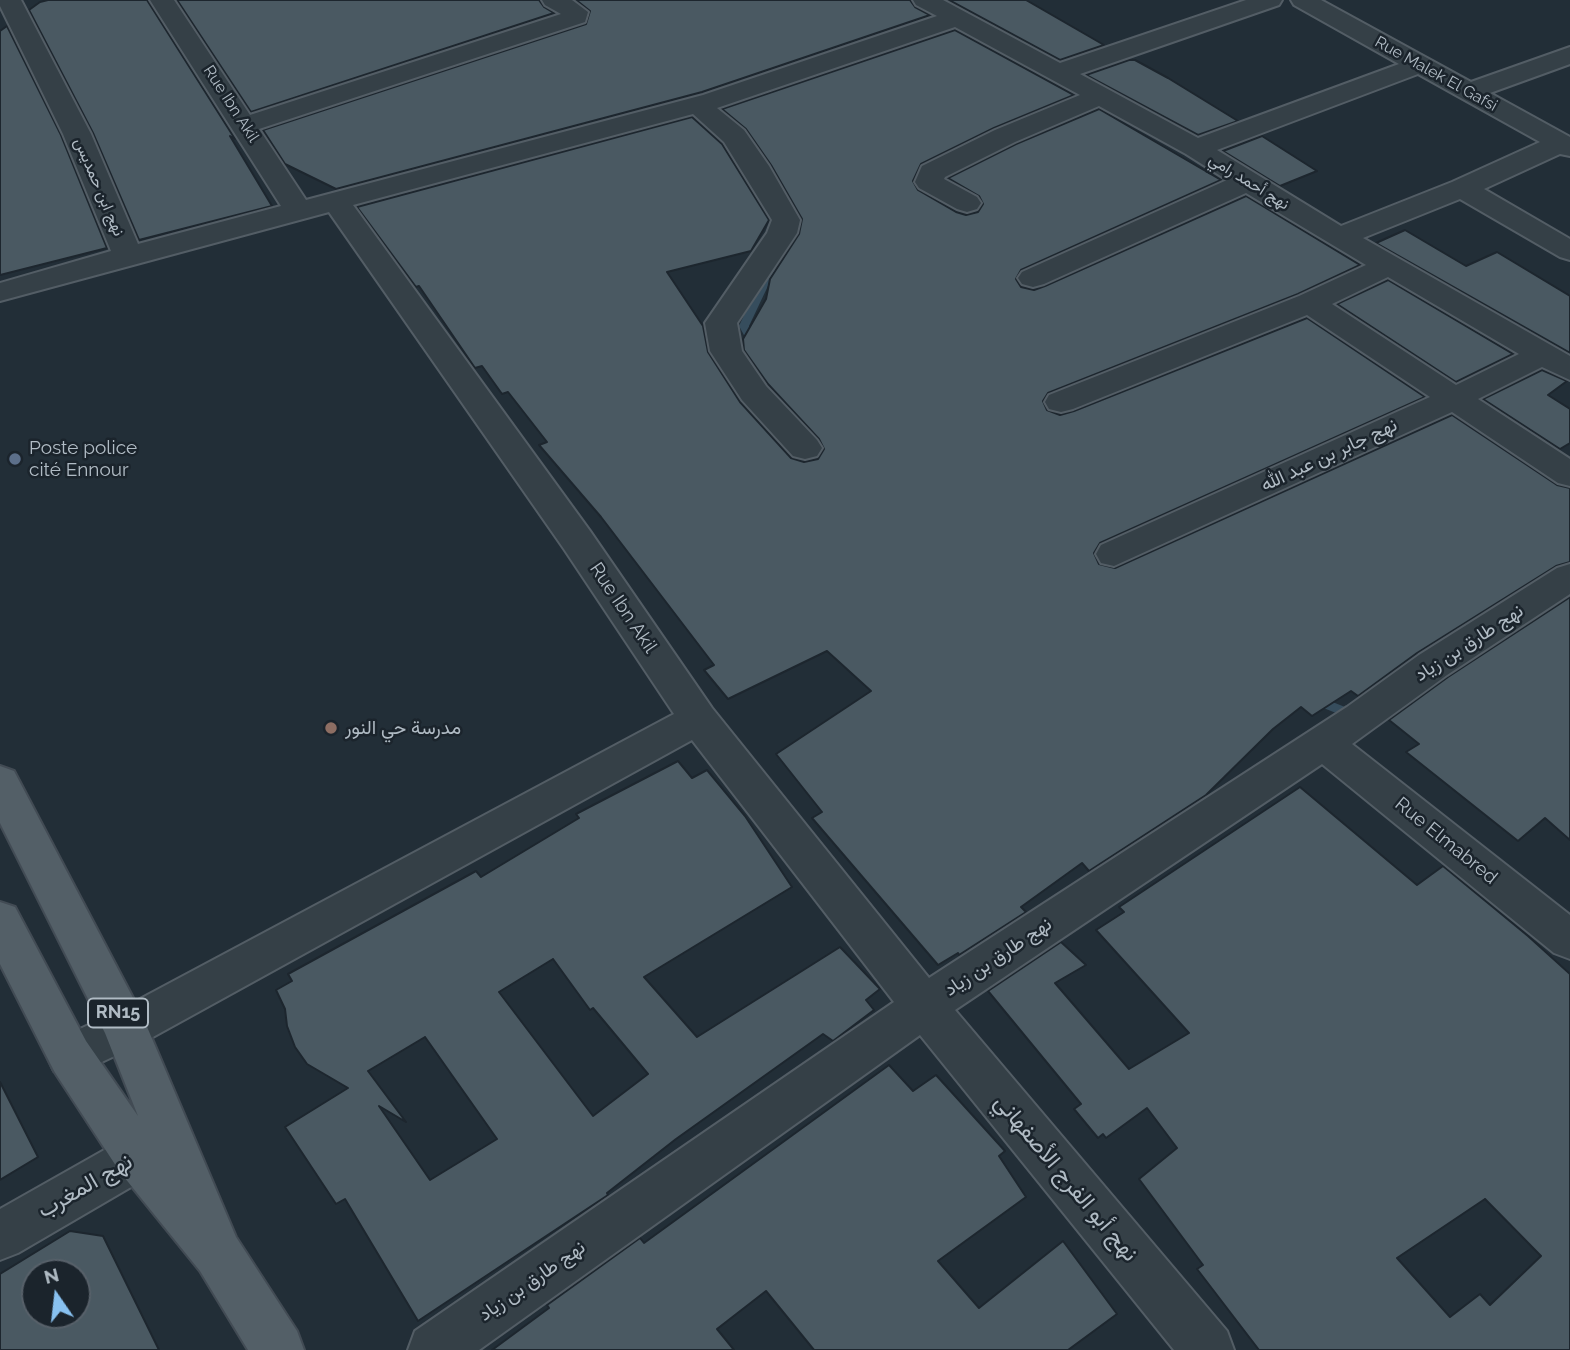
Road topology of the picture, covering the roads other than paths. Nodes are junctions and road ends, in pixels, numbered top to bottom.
1 (162, 0) edge
2 (554, 0) edge
3 (925, 0) edge
4 (1270, 0) edge
5 (1303, 0) edge
6 (14, 1) edge
7 (956, 18) junction
8 (1570, 55) edge
9 (1420, 65) junction
10 (1060, 72) junction
11 (1468, 92) junction
12 (1100, 96) junction
13 (698, 104) junction
14 (245, 125) junction
15 (1565, 145) edge
16 (1196, 148) junction
17 (1246, 182) junction
18 (1462, 188) junction
19 (335, 200) junction
20 (967, 203) dead end
21 (299, 210) junction
22 (1341, 236) junction
23 (1570, 251) edge
24 (128, 256) junction
25 (1389, 265) junction
26 (1033, 278) dead end
27 (0, 292) edge
28 (1310, 303) junction
29 (1556, 362) edge
30 (1453, 398) junction
31 (1061, 402) dead end
32 (805, 448) dead end
33 (1570, 475) edge
34 (1114, 554) dead end
35 (1570, 577) edge
36 (698, 719) junction
37 (1322, 742) junction
38 (0, 782) edge
39 (0, 920) edge
40 (1570, 940) edge
41 (924, 1006) junction
42 (126, 1029) junction
43 (70, 1056) junction
44 (153, 1147) junction
45 (0, 1236) edge
46 (278, 1350) edge
47 (434, 1350) edge
48 (1208, 1350) edge

1 - 14 street, Rue Ibn Akil
2 - 14 street
3 - 7 street, نهج أحمد رامي
4 - 10 street
5 - 9 street, Rue Malek El Gafsi
6 - 24 street, نهج ابن حمديس
7 - 10 street, نهج أحمد رامي
7 - 13 street
8 - 11 street
9 - 11 street, Rue Malek El Gafsi
9 - 16 street
10 - 12 street, نهج أحمد رامي
11 - 15 street, Rue Malek El Gafsi
12 - 16 street, نهج أحمد رامي
12 - 20 street
13 - 19 street
13 - 32 street
14 - 21 street, Rue Ibn Akil
15 - 18 street
16 - 17 street, نهج أحمد رامي
17 - 22 street, نهج أحمد رامي
17 - 26 street
18 - 22 street
18 - 23 street
19 - 21 street
19 - 36 street, Rue Ibn Akil
21 - 24 street
22 - 25 street, نهج أحمد رامي
24 - 27 street, نهج ابن حمديس
25 - 28 street
25 - 29 street, نهج أحمد رامي
28 - 30 street
28 - 31 street
29 - 30 street, نهج جابر بن عبد الله
30 - 33 street
30 - 34 street, نهج جابر بن عبد الله
35 - 37 street, نهج طارق بن زياد
36 - 41 street, Rue Ibn Akil
36 - 42 street
37 - 40 street, Rue Elmabred
37 - 41 street, نهج طارق بن زياد
38 - 42 main road, RN15
39 - 43 main road, RN15
41 - 47 street, نهج طارق بن زياد
41 - 48 street, نهج أبو الفرج الأصفهاني
42 - 43 street
42 - 44 main road, RN15
43 - 44 main road, RN15
44 - 45 street, نهج المغرب
44 - 46 main road, RN15

